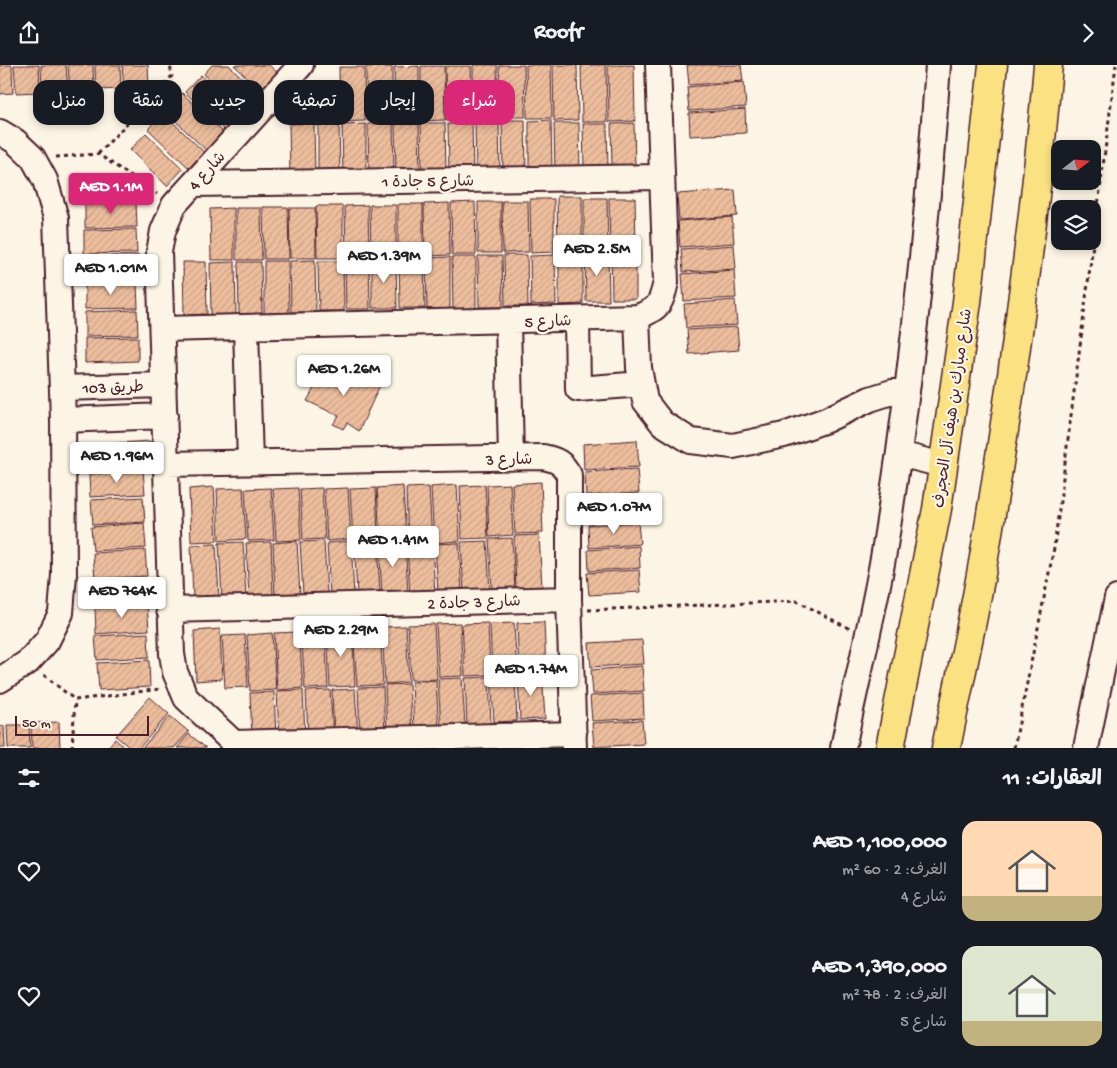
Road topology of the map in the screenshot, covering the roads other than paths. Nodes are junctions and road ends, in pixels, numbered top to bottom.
1 (301, 65) edge
2 (658, 65) edge
3 (938, 65) edge
4 (993, 65) edge
5 (1048, 65) edge
6 (0, 132) edge
7 (662, 177) junction
8 (193, 184) junction
9 (637, 317) junction
10 (577, 319) junction
11 (508, 321) junction
12 (246, 327) junction
13 (163, 329) junction
14 (164, 385) junction
15 (642, 385) junction
16 (62, 388) junction
17 (907, 392) junction
18 (165, 416) junction
19 (63, 420) junction
20 (899, 454) junction
21 (511, 458) junction
22 (250, 462) junction
23 (167, 464) junction
24 (943, 465) junction
25 (1117, 598) edge
26 (570, 605) junction
27 (169, 610) junction
28 (0, 680) edge
29 (574, 741) edge
30 (236, 745) edge
31 (843, 748) edge
32 (890, 748) edge
33 (946, 748) edge
34 (1086, 748) edge

1 - 8 street, شارع 4
2 - 7 street, شارع 5
3 - 17 street
4 - 24 main road, شارع مبارك بن هيف آل الحجرف
5 - 33 main road
6 - 16 street, طريق 103
7 - 8 street, شارع 5 جادة 1
7 - 9 street, شارع 5
8 - 13 street, شارع 4
9 - 10 street, شارع 5
9 - 15 street
10 - 11 street, شارع 5
10 - 15 street
11 - 12 street, شارع 5
11 - 21 street
12 - 13 street, شارع 5
12 - 22 street
13 - 14 street, شارع 4
14 - 16 street, طريق 103
14 - 18 street, شارع 4
15 - 17 street
16 - 19 street, طريق 103
17 - 20 street
18 - 19 street, طريق 103
18 - 23 street
19 - 28 street, طريق 103
20 - 24 street
20 - 31 street
21 - 22 street, شارع 3
21 - 26 street, شارع 3
22 - 23 street, شارع 3
23 - 27 street
24 - 32 main road, شارع مبارك بن هيف آل الحجرف
25 - 34 street
26 - 27 street, شارع 3 جادة 2
26 - 29 street, شارع 3
27 - 30 street
29 - 30 street

